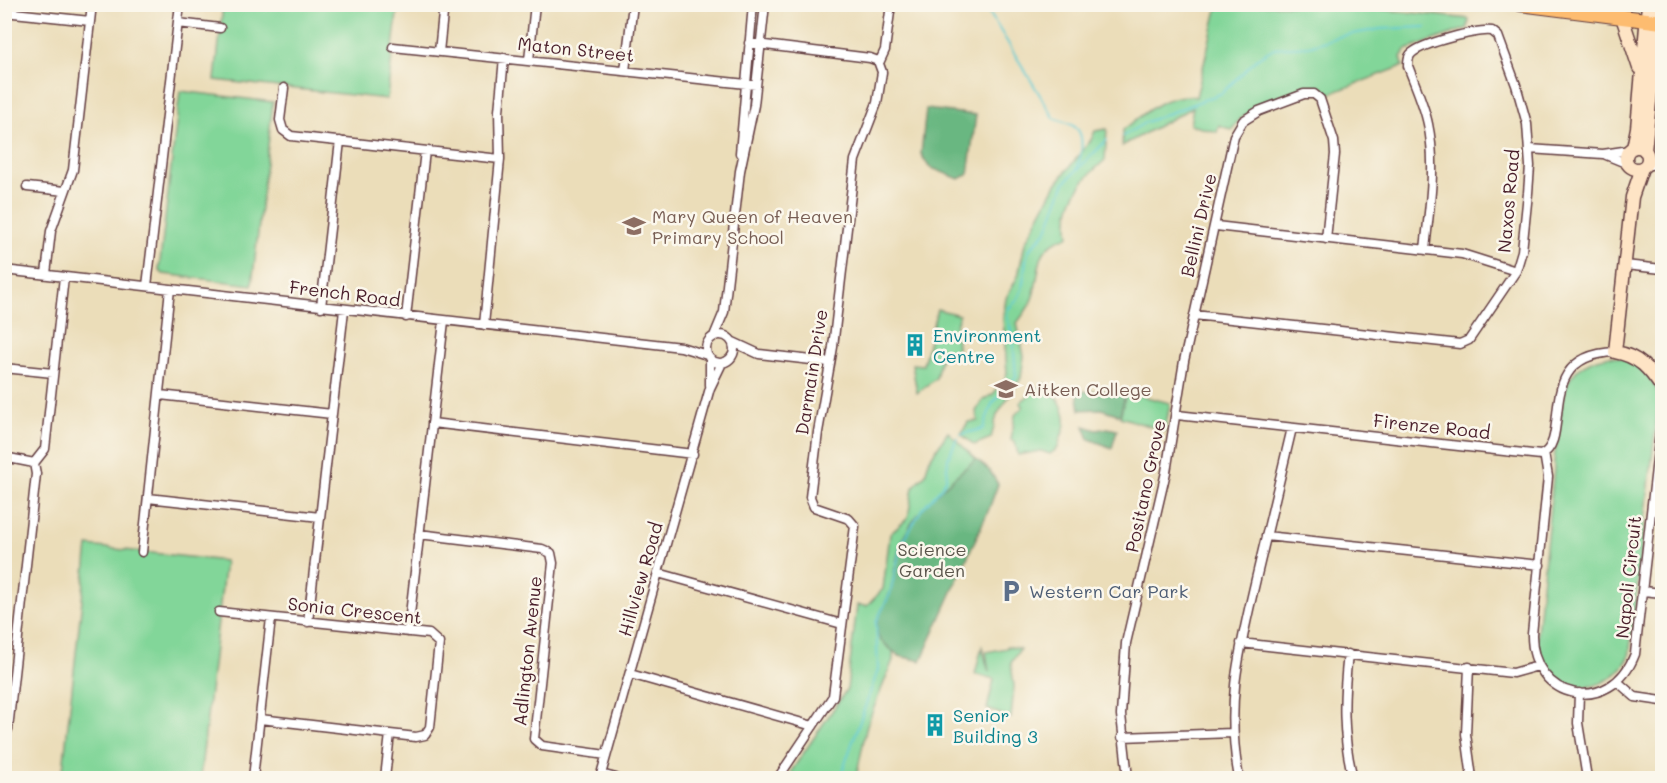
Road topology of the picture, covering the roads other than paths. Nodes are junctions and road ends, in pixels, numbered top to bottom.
1 (92, 4) edge
2 (180, 4) edge
3 (444, 4) edge
4 (535, 4) edge
5 (633, 4) edge
6 (753, 4) edge
7 (765, 4) edge
8 (891, 4) edge
9 (1520, 4) edge
10 (1648, 4) edge
11 (1660, 4) edge
12 (4, 12) edge
13 (1622, 17) junction
14 (90, 21) junction
15 (1656, 21) edge
16 (178, 23) junction
17 (220, 28) dead end
18 (749, 43) junction
19 (760, 44) junction
20 (393, 47) dead end
21 (1659, 47) edge
22 (439, 52) junction
23 (504, 58) junction
24 (529, 60) junction
25 (879, 63) junction
26 (625, 71) junction
27 (1641, 75) junction
28 (745, 85) junction
29 (756, 86) junction
30 (284, 88) dead end
31 (340, 141) junction
32 (1529, 149) junction
33 (1639, 150) junction
34 (425, 151) junction
35 (1603, 154) junction
36 (500, 159) junction
37 (1662, 161) edge
38 (1636, 166) junction
39 (740, 171) junction
40 (27, 187) dead end
41 (64, 191) junction
42 (1216, 226) junction
43 (1326, 239) junction
44 (1425, 250) junction
45 (1625, 265) junction
46 (1662, 269) edge
47 (4, 270) edge
48 (1516, 271) junction
49 (46, 274) junction
50 (64, 277) junction
51 (147, 286) junction
52 (170, 289) junction
53 (321, 307) junction
54 (344, 310) junction
55 (724, 312) junction
56 (1194, 315) junction
57 (406, 317) junction
58 (444, 321) junction
59 (484, 325) junction
60 (712, 337) junction
61 (730, 339) junction
62 (681, 347) junction
63 (1616, 352) junction
64 (759, 354) junction
65 (708, 357) junction
66 (726, 361) junction
67 (829, 363) junction
68 (4, 368) edge
69 (53, 374) junction
70 (710, 388) junction
71 (1662, 388) edge
72 (160, 395) junction
73 (332, 414) junction
74 (1177, 415) junction
75 (1662, 415) edge
76 (432, 423) junction
77 (1292, 428) junction
78 (1544, 453) junction
79 (693, 454) junction
80 (4, 457) edge
81 (34, 463) junction
82 (1659, 488) edge
83 (148, 498) junction
84 (320, 517) junction
85 (418, 534) junction
86 (1266, 536) junction
87 (142, 552) dead end
88 (1540, 566) junction
89 (658, 573) junction
90 (1643, 591) junction
91 (1662, 593) edge
92 (219, 612) dead end
93 (272, 618) junction
94 (308, 622) junction
95 (842, 624) junction
96 (408, 632) junction
97 (1241, 643) junction
98 (1348, 654) junction
99 (1538, 666) junction
100 (1469, 667) junction
101 (630, 674) junction
102 (1618, 682) junction
103 (1579, 693) junction
104 (1662, 701) edge
105 (260, 719) junction
106 (813, 726) junction
107 (1233, 733) junction
108 (390, 734) junction
109 (4, 737) edge
110 (1122, 737) junction
111 (606, 754) junction
112 (600, 776) edge
113 (253, 778) edge
114 (385, 778) edge
115 (616, 778) edge
116 (778, 778) edge
117 (1128, 778) edge
118 (1239, 778) edge
119 (1353, 778) edge
120 (1472, 778) edge
121 (1587, 778) edge

1 - 14 street
2 - 16 street
3 - 22 street
4 - 24 street
5 - 26 street
6 - 18 street
7 - 19 street
8 - 25 street, Darmain Drive
9 - 13 main road
10 - 15 street
11 - 15 street
12 - 14 street
13 - 15 main road
13 - 27 street
14 - 41 street
15 - 21 street
15 - 27 street
16 - 17 street
16 - 51 street
18 - 19 street
18 - 28 street
19 - 25 street
19 - 29 street
20 - 22 street, Maton Street
21 - 33 street
22 - 23 street, Maton Street
23 - 24 street, Maton Street
23 - 36 street
24 - 26 street, Maton Street
25 - 67 street, Darmain Drive
26 - 28 street, Maton Street
27 - 33 street
28 - 29 street, Maton Street
28 - 39 street
29 - 39 street
30 - 31 street
31 - 34 street
31 - 53 street
32 - 35 street
32 - 44 street, Naxos Road
32 - 48 street, Naxos Road
33 - 35 street
33 - 37 street
33 - 38 street
33 - 38 street
34 - 36 street
34 - 57 street
35 - 38 street
36 - 59 street
37 - 38 street
38 - 45 street
39 - 55 street
40 - 41 street
41 - 49 street
42 - 43 street
42 - 43 street, Bellini Drive
42 - 56 street, Bellini Drive
43 - 44 street
44 - 48 street
45 - 46 street
45 - 63 street
47 - 49 street, French Road
48 - 56 street, Naxos Road
49 - 50 street, French Road
50 - 51 street, French Road
50 - 69 street
51 - 52 street, French Road
52 - 53 street, French Road
52 - 72 street
53 - 54 street, French Road
54 - 57 street, French Road
54 - 73 street
55 - 60 street
55 - 61 street
56 - 74 street, Bellini Drive
57 - 58 street, French Road
58 - 59 street, French Road
58 - 76 street
59 - 62 street, French Road
60 - 61 street
60 - 62 street, French Road
60 - 65 street
61 - 64 street
61 - 66 street
62 - 65 street, French Road
63 - 71 street
63 - 78 street
64 - 66 street
64 - 67 street
65 - 66 street
65 - 70 street, Hillview Road
66 - 70 street, Hillview Road
67 - 95 street, Darmain Drive
68 - 69 street
69 - 81 street
70 - 79 street, Hillview Road
72 - 73 street
72 - 83 street
73 - 84 street
74 - 77 street, Firenze Road
74 - 110 street, Positano Grove
75 - 82 street, Napoli Circuit
76 - 79 street
76 - 85 street
77 - 78 street, Firenze Road
77 - 86 street
78 - 88 street
79 - 89 street, Hillview Road
80 - 81 street
81 - 109 street
82 - 90 street, Napoli Circuit
83 - 84 street
83 - 87 street
84 - 94 street
85 - 96 street
85 - 111 street, Adlington Avenue
86 - 88 street
86 - 97 street
88 - 99 street
89 - 95 street
89 - 101 street, Hillview Road
90 - 91 street
90 - 102 street, Napoli Circuit
92 - 93 street, Sonia Crescent
93 - 94 street, Sonia Crescent
93 - 105 street
94 - 96 street, Sonia Crescent
95 - 106 street, Darmain Drive
96 - 108 street, Sonia Crescent
97 - 98 street
97 - 107 street
98 - 100 street
98 - 119 street
99 - 100 street
99 - 103 street
100 - 120 street
101 - 106 street
101 - 111 street, Hillview Road
102 - 103 street
102 - 104 street
103 - 121 street
105 - 108 street, Sonia Crescent
105 - 113 street
106 - 116 street, Darmain Drive
107 - 110 street
107 - 118 street
108 - 114 street
110 - 117 street, Positano Grove
111 - 112 street, Hillview Road
112 - 115 street

